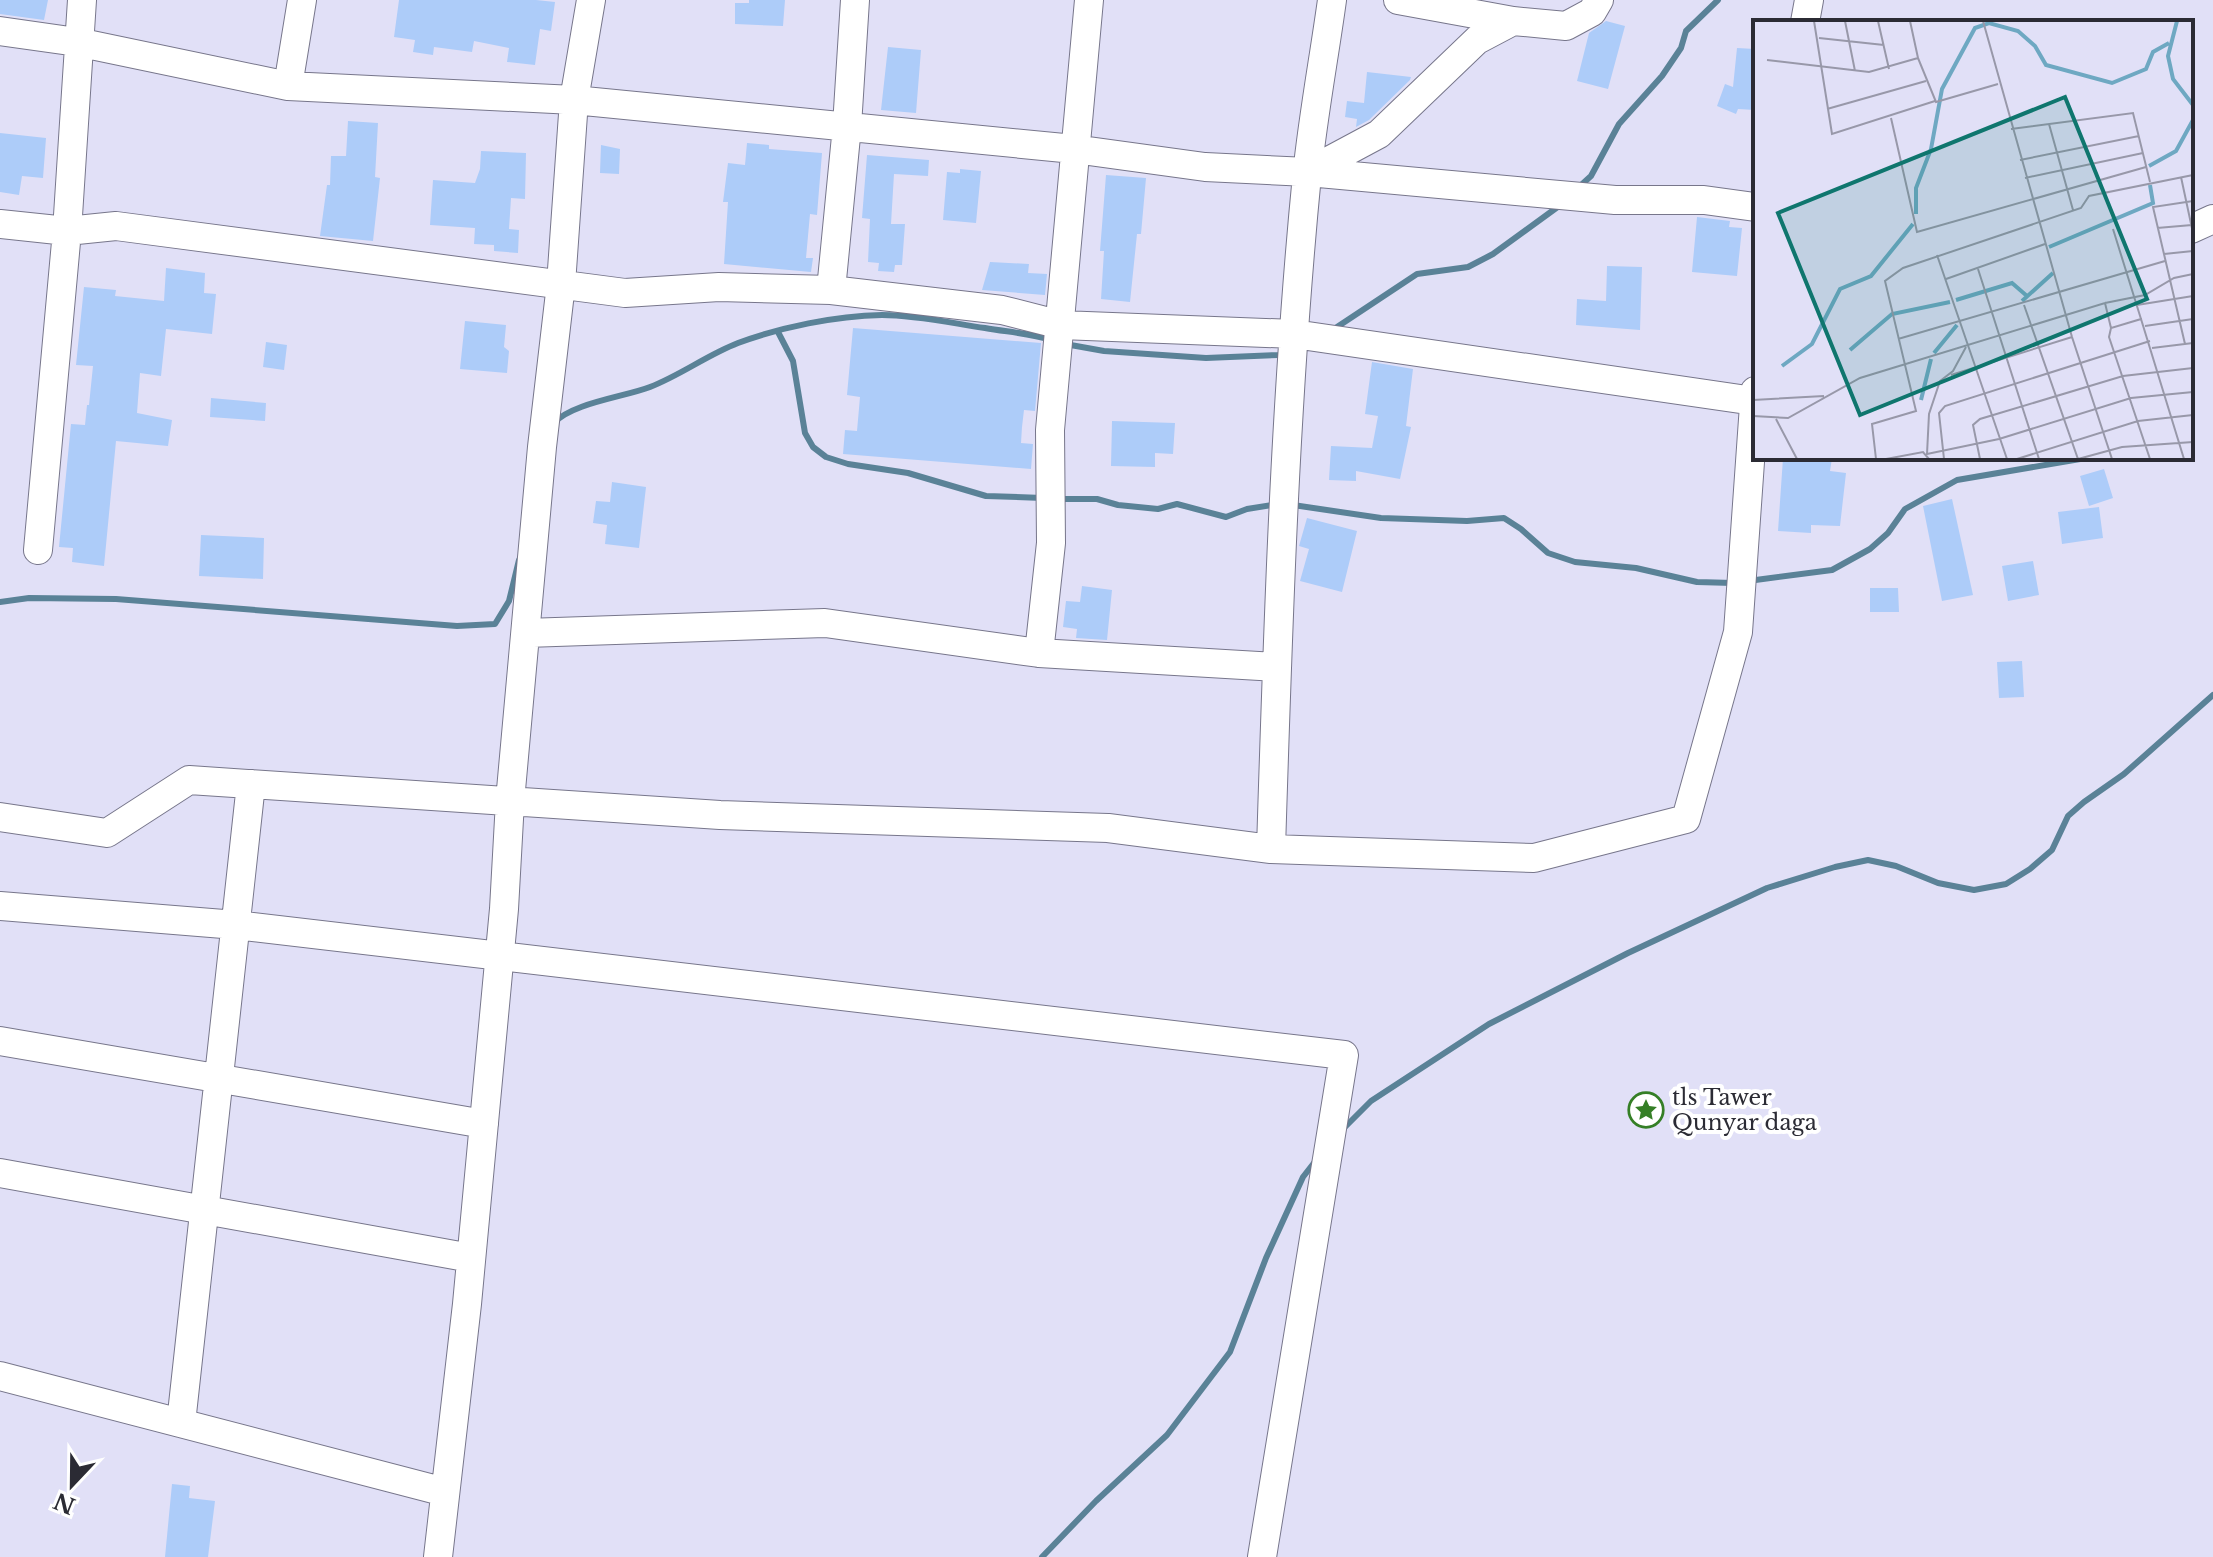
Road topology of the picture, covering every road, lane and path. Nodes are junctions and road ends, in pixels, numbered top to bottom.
1 (82, 0) edge
2 (302, 0) edge
3 (591, 0) edge
4 (855, 0) edge
5 (1089, 0) edge
6 (1332, 0) edge
7 (1398, 0) edge
8 (1599, 0) edge
9 (1809, 0) edge
10 (1805, 20) edge
11 (1513, 21) junction
12 (0, 31) edge
13 (77, 42) junction
14 (288, 86) junction
15 (574, 100) junction
16 (847, 126) junction
17 (1074, 149) junction
18 (1308, 172) junction
19 (1753, 207) edge
20 (2213, 219) edge
21 (0, 224) edge
22 (2193, 228) edge
23 (67, 231) junction
24 (561, 284) junction
25 (831, 290) junction
26 (1061, 325) junction
27 (1294, 334) junction
28 (1753, 401) edge
29 (1753, 415) edge
30 (38, 550) dead end
31 (526, 633) junction
32 (1039, 653) junction
33 (1277, 667) junction
34 (251, 784) junction
35 (510, 801) junction
36 (0, 817) edge
37 (1271, 849) junction
38 (0, 906) edge
39 (236, 925) junction
40 (499, 958) junction
41 (0, 1041) edge
42 (219, 1078) junction
43 (484, 1124) junction
44 (0, 1173) edge
45 (204, 1211) junction
46 (471, 1258) junction
47 (0, 1376) edge
48 (181, 1423) junction
49 (445, 1492) junction
50 (438, 1557) edge
51 (1262, 1557) edge

1 - 13 street
2 - 14 street
3 - 15 street
4 - 16 street
5 - 17 street
6 - 18 street
7 - 11 street
8 - 11 street
9 - 10 street
11 - 18 street
12 - 13 street
13 - 14 street
13 - 23 street
14 - 15 street
15 - 16 street
15 - 24 street
16 - 17 street
16 - 25 street
17 - 18 street
17 - 26 street
18 - 19 street
18 - 27 street
20 - 22 street
21 - 23 street
23 - 24 street
23 - 30 street
24 - 25 street
24 - 31 street
25 - 26 street
26 - 27 street
26 - 32 street
27 - 28 street
27 - 33 street
29 - 37 street
31 - 32 street
31 - 35 street
32 - 33 street
33 - 37 street
34 - 35 street
34 - 36 street
34 - 39 street
35 - 37 street
35 - 40 street
38 - 39 street
39 - 40 street
39 - 42 street
40 - 43 street
40 - 51 street
41 - 42 street
42 - 43 street
42 - 45 street
43 - 46 street
44 - 45 street
45 - 46 street
45 - 48 street
46 - 49 street
47 - 48 street
48 - 49 street
49 - 50 street

